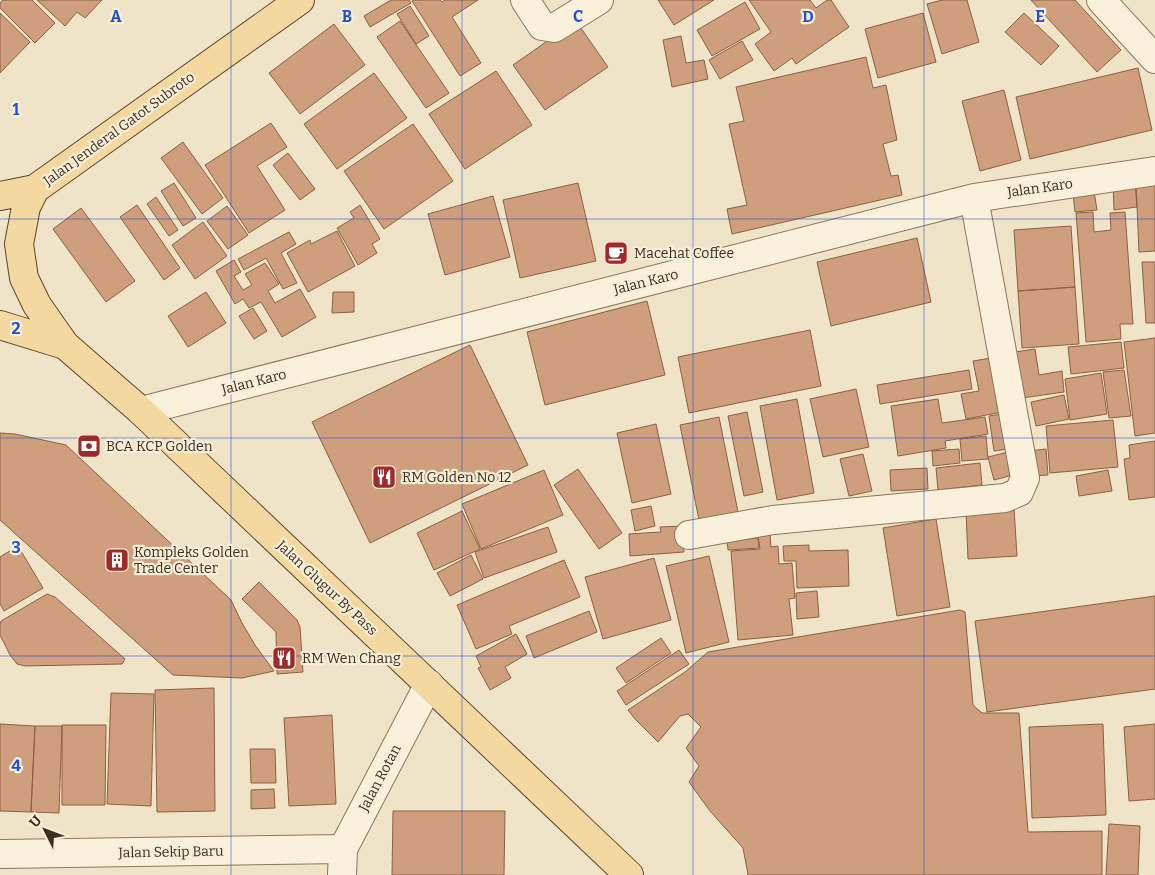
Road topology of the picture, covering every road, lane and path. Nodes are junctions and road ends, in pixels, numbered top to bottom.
1 (300, 0) edge
2 (525, 0) edge
3 (599, 0) edge
4 (1100, 0) edge
5 (1155, 60) edge
6 (1155, 171) edge
7 (35, 189) junction
8 (0, 196) edge
9 (974, 198) junction
10 (0, 325) edge
11 (65, 345) junction
12 (140, 411) junction
13 (689, 535) dead end
14 (429, 684) junction
15 (0, 854) edge
16 (342, 862) edge
17 (629, 875) edge

1 - 7 main road, Jalan Jenderal Gatot Subroto
2 - 3 street
4 - 5 street
6 - 9 street, Jalan Karo
7 - 8 main road
7 - 11 main road, Jalan Jenderal Gatot Subroto
9 - 12 street, Jalan Karo
9 - 13 street
10 - 11 main road
11 - 12 main road, Jalan Glugur By Pass
12 - 14 main road, Jalan Glugur By Pass
14 - 16 street, Jalan Rotan
14 - 17 main road, Jalan Glugur By Pass
15 - 16 street, Jalan Sekip Baru

